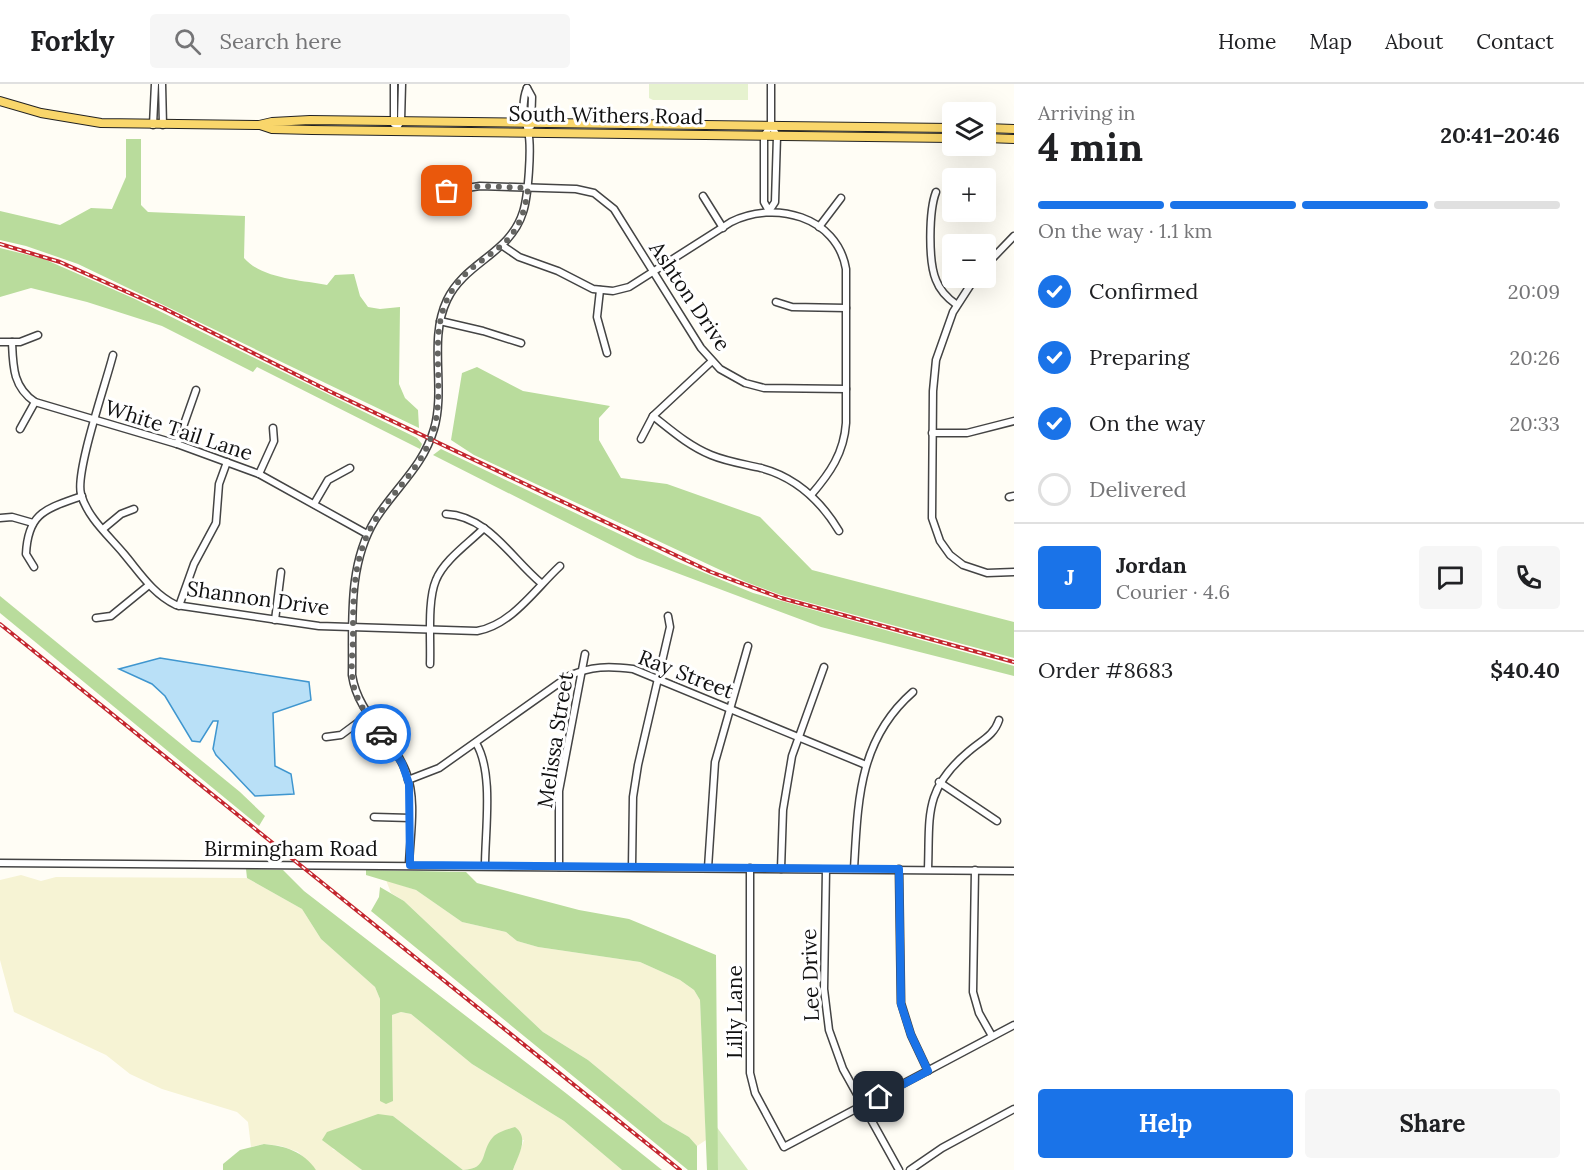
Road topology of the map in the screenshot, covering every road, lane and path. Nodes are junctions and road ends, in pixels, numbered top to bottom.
1 (154, 84) edge
2 (162, 84) edge
3 (394, 84) edge
4 (402, 84) edge
5 (771, 84) edge
6 (0, 101) edge
7 (528, 123) junction
8 (153, 125) junction
9 (163, 125) junction
10 (396, 125) junction
11 (771, 125) junction
12 (942, 128) edge
13 (996, 128) edge
14 (1014, 129) edge
15 (528, 132) junction
16 (764, 136) junction
17 (777, 136) junction
18 (942, 138) edge
19 (996, 138) edge
20 (1014, 139) edge
21 (528, 188) junction
22 (447, 191) dead end
23 (936, 192) dead end
24 (703, 196) dead end
25 (841, 198) dead end
26 (770, 211) junction
27 (819, 227) junction
28 (723, 228) junction
29 (1014, 236) edge
30 (503, 246) junction
31 (996, 255) edge
32 (653, 271) junction
33 (968, 288) edge
34 (600, 291) junction
35 (776, 302) dead end
36 (957, 305) junction
37 (846, 308) junction
38 (440, 321) junction
39 (38, 335) dead end
40 (0, 342) edge
41 (12, 342) junction
42 (521, 344) dead end
43 (607, 353) dead end
44 (113, 356) dead end
45 (711, 361) junction
46 (846, 388) junction
47 (196, 390) dead end
48 (35, 402) junction
49 (653, 416) junction
50 (96, 419) junction
51 (1014, 421) edge
52 (273, 428) dead end
53 (20, 429) dead end
54 (932, 433) junction
55 (641, 439) dead end
56 (177, 444) junction
57 (227, 462) junction
58 (350, 468) dead end
59 (259, 474) junction
60 (811, 495) junction
61 (82, 496) junction
62 (314, 504) junction
63 (134, 509) dead end
64 (446, 514) dead end
65 (0, 518) edge
66 (33, 523) junction
67 (484, 528) junction
68 (103, 529) junction
69 (839, 531) dead end
70 (367, 534) junction
71 (560, 566) dead end
72 (34, 567) dead end
73 (281, 572) dead end
74 (1014, 572) edge
75 (541, 583) junction
76 (149, 585) junction
77 (179, 606) junction
78 (668, 616) dead end
79 (96, 618) dead end
80 (275, 620) junction
81 (353, 627) junction
82 (431, 629) junction
83 (748, 646) dead end
84 (585, 654) dead end
85 (430, 664) dead end
86 (824, 667) dead end
87 (581, 670) junction
88 (657, 679) junction
89 (913, 692) dead end
90 (729, 708) junction
91 (368, 715) junction
92 (999, 720) dead end
93 (797, 736) junction
94 (326, 737) dead end
95 (476, 743) junction
96 (866, 765) junction
97 (408, 780) junction
98 (939, 782) junction
99 (374, 817) dead end
100 (411, 818) junction
101 (997, 821) dead end
102 (0, 863) edge
103 (410, 865) junction
104 (485, 866) junction
105 (559, 867) junction
106 (633, 867) junction
107 (708, 868) junction
108 (750, 868) junction
109 (781, 869) junction
110 (854, 869) junction
111 (899, 869) junction
112 (928, 869) junction
113 (826, 870) junction
114 (975, 870) junction
115 (1014, 871) edge
116 (1014, 1024) edge
117 (992, 1036) junction
118 (928, 1071) junction
119 (863, 1106) junction
120 (1014, 1109) edge
121 (899, 1170) edge
122 (910, 1170) edge

1 - 8 street
2 - 9 street
3 - 10 street
4 - 10 street
5 - 11 street
6 - 8 main road, South Withers Road
7 - 10 main road, South Withers Road
7 - 11 main road, South Withers Road
7 - 15 street
8 - 9 main road, South Withers Road
9 - 10 main road, South Withers Road
10 - 15 main road, South Withers Road
11 - 12 main road, South Withers Road
11 - 16 street
11 - 17 street
13 - 14 main road
15 - 16 main road, South Withers Road
15 - 21 street
16 - 17 main road, South Withers Road
16 - 26 street
17 - 18 main road, South Withers Road
17 - 26 street
19 - 20 main road
21 - 22 street, Ashton Drive
21 - 30 street
21 - 32 street, Ashton Drive
23 - 36 street
24 - 28 street
25 - 27 street
26 - 27 street
26 - 28 street
27 - 37 street
28 - 32 street
29 - 31 street
30 - 34 street
30 - 38 street
32 - 34 street
32 - 45 street, Ashton Drive
33 - 36 street
34 - 43 street
35 - 37 street
36 - 54 street
37 - 46 street
38 - 42 street
38 - 70 street
39 - 41 street
40 - 41 street
41 - 48 street
44 - 50 street
45 - 46 street, Ashton Drive
45 - 49 street
46 - 60 street
47 - 56 street
48 - 50 street, White Tail Lane
48 - 53 street
49 - 55 street
49 - 60 street
50 - 56 street, White Tail Lane
50 - 61 street
51 - 54 street
52 - 59 street
54 - 74 street
56 - 57 street, White Tail Lane
57 - 59 street, White Tail Lane
57 - 77 street
58 - 62 street
59 - 62 street, White Tail Lane
60 - 69 street
61 - 66 street
61 - 68 street, Shannon Drive
62 - 70 street, White Tail Lane
63 - 68 street
64 - 67 street
65 - 66 street
66 - 72 street
67 - 75 street
67 - 82 street
68 - 76 street, Shannon Drive
70 - 81 street
71 - 75 street, Shannon Drive
73 - 80 street
75 - 82 street, Shannon Drive
76 - 77 street, Shannon Drive
76 - 79 street
77 - 80 street, Shannon Drive
78 - 88 street
80 - 81 street, Shannon Drive
81 - 82 street, Shannon Drive
81 - 91 street
82 - 85 street
83 - 90 street
84 - 87 street, Melissa Street
86 - 93 street
87 - 88 street, Ray Street
87 - 95 street, Ray Street
87 - 105 street, Melissa Street
88 - 90 street, Ray Street
88 - 106 street
89 - 96 street
90 - 93 street, Ray Street
90 - 107 street
91 - 94 street
91 - 97 street
92 - 98 street
93 - 96 street, Ray Street
93 - 109 street
95 - 97 street, Ray Street
95 - 104 street
96 - 110 street
97 - 100 street
98 - 101 street
98 - 112 street
99 - 100 street
100 - 103 street
102 - 103 street, Birmingham Road
103 - 104 street, Birmingham Road
104 - 105 street, Birmingham Road
105 - 106 street, Birmingham Road
106 - 107 street, Birmingham Road
107 - 108 street, Birmingham Road
108 - 109 street, Birmingham Road
108 - 119 street, Lilly Lane
109 - 113 street, Birmingham Road
110 - 111 street, Birmingham Road
110 - 113 street, Birmingham Road
111 - 112 street, Birmingham Road
111 - 118 street
112 - 114 street, Birmingham Road
113 - 119 street, Lee Drive
114 - 115 street, Birmingham Road
114 - 117 street
116 - 117 street
117 - 118 street
118 - 119 street
119 - 121 street, Lee Drive
120 - 122 street

